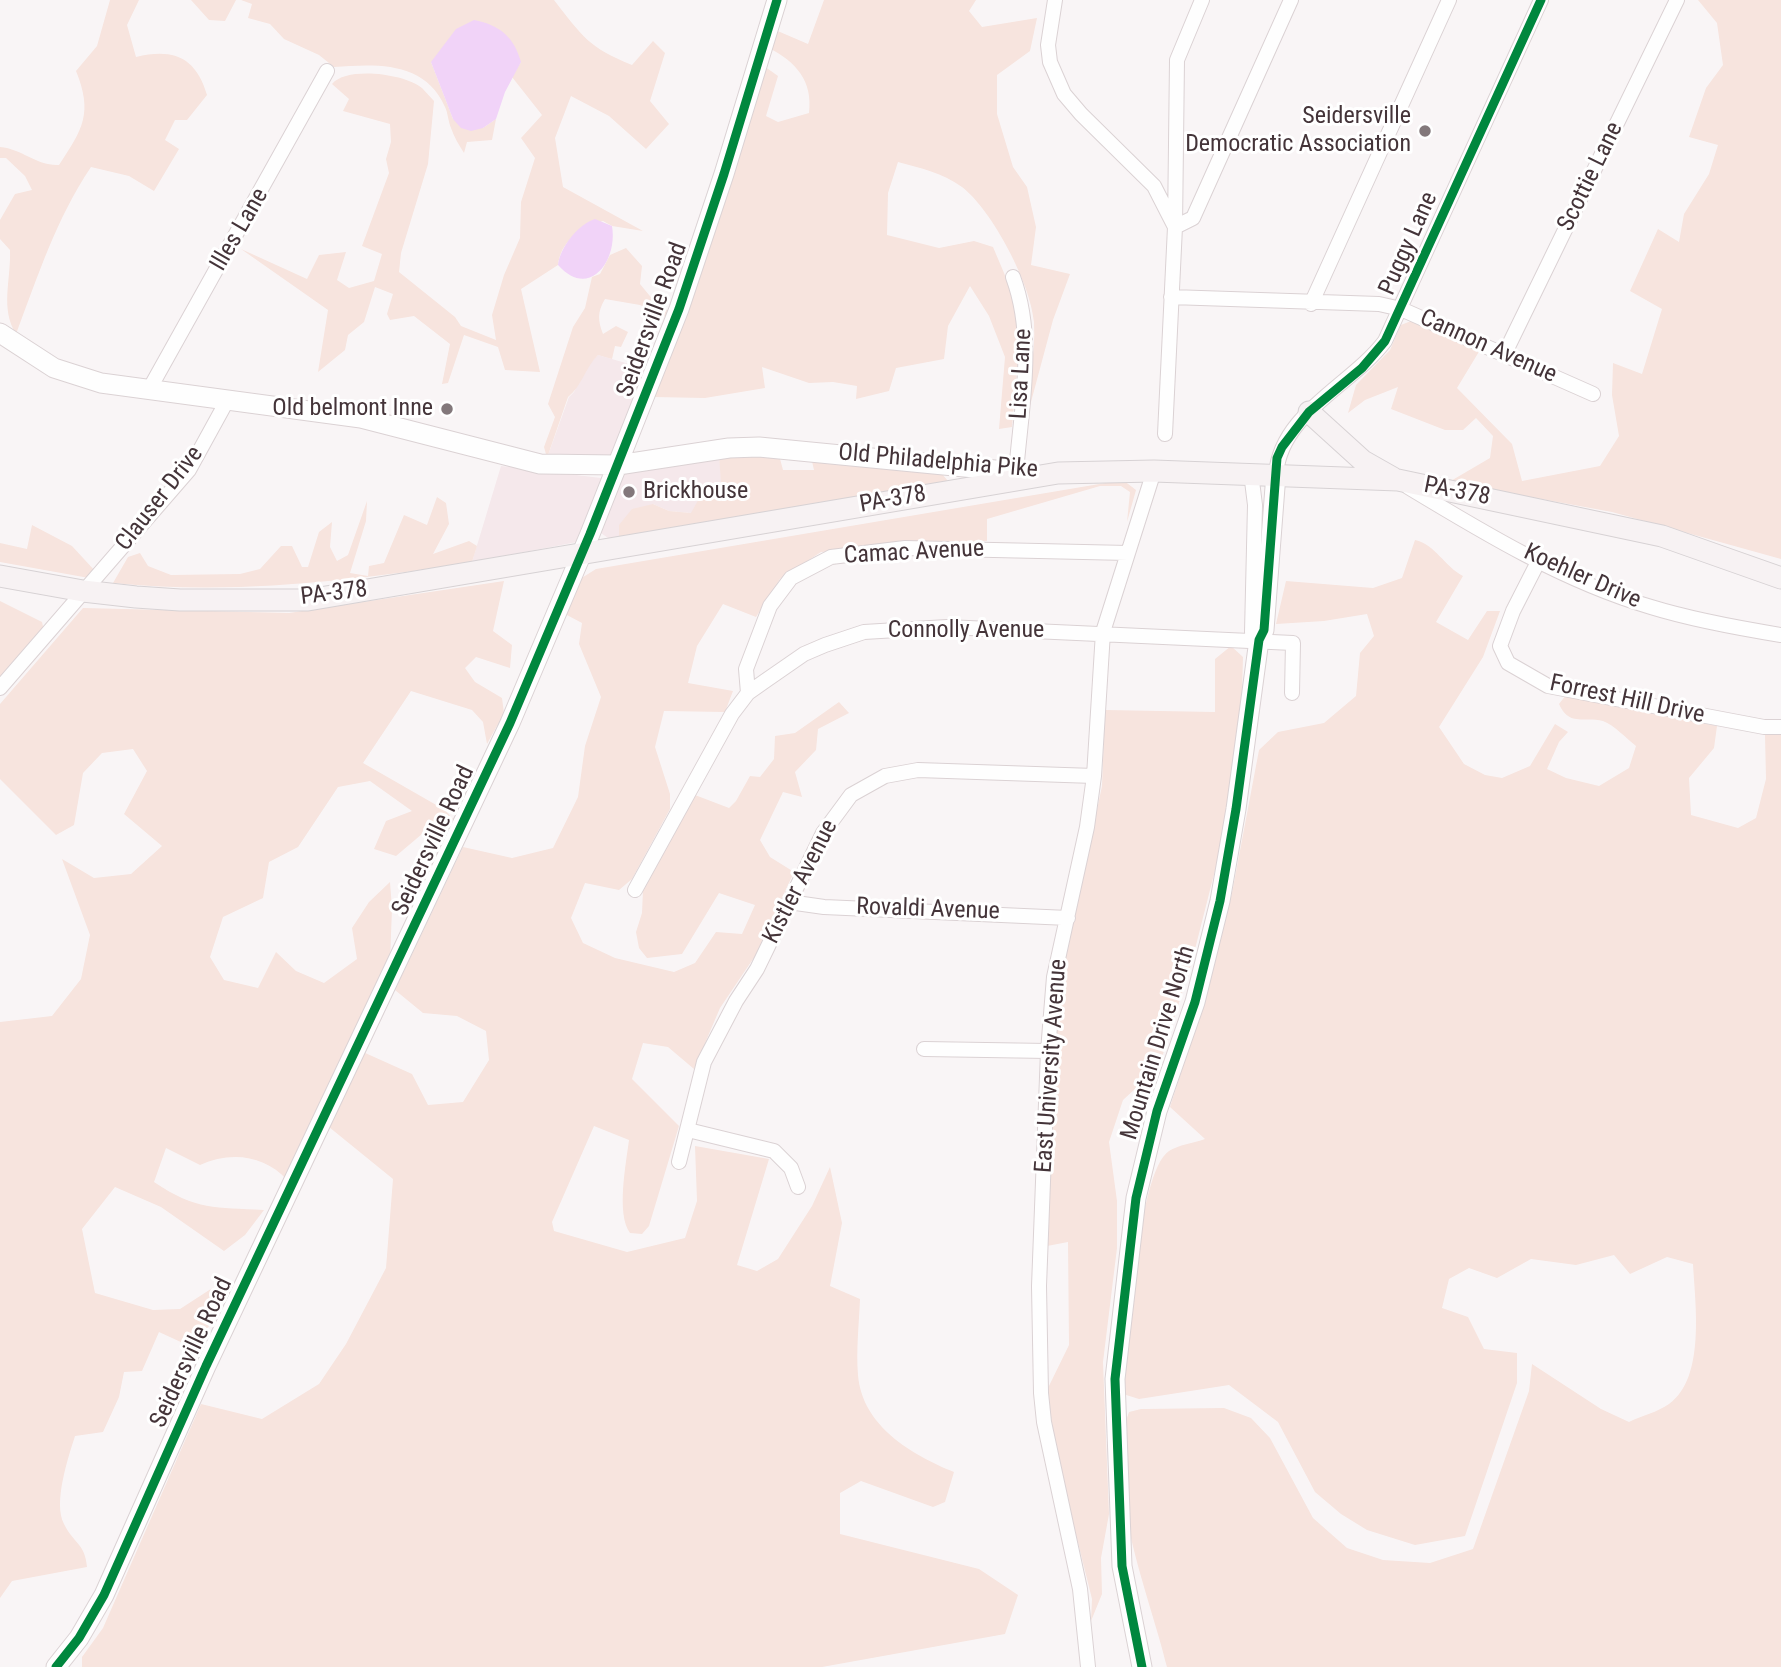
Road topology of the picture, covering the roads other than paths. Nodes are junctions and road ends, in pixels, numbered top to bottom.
1 (777, 0) edge
2 (1055, 0) edge
3 (1202, 0) edge
4 (1291, 0) edge
5 (1449, 0) edge
6 (1541, 0) edge
7 (1677, 0) edge
8 (327, 71) dead end
9 (1175, 227) junction
10 (1013, 277) dead end
11 (1171, 297) junction
12 (1311, 304) junction
13 (1401, 309) junction
14 (0, 332) edge
15 (1505, 353) junction
16 (150, 388) junction
17 (1593, 394) dead end
18 (228, 400) junction
19 (1309, 412) junction
20 (1165, 434) dead end
21 (618, 465) junction
22 (1154, 471) junction
23 (1016, 473) junction
24 (1058, 473) junction
25 (1251, 473) junction
26 (1276, 474) junction
27 (1398, 480) junction
28 (1128, 553) junction
29 (579, 556) junction
30 (1539, 560) junction
31 (0, 576) edge
32 (1781, 578) edge
33 (83, 591) junction
34 (1103, 632) junction
35 (1781, 635) edge
36 (1259, 640) junction
37 (0, 688) edge
38 (748, 693) junction
39 (1292, 693) dead end
40 (1781, 727) edge
41 (1094, 776) junction
42 (635, 890) dead end
43 (789, 902) junction
44 (1068, 918) junction
45 (924, 1049) dead end
46 (1048, 1051) junction
47 (688, 1130) junction
48 (679, 1162) dead end
49 (798, 1187) dead end
50 (56, 1667) edge
51 (1088, 1667) edge
52 (1142, 1667) edge

1 - 21 street, Seidersville Road
2 - 9 street
3 - 9 street
4 - 9 street
5 - 12 street
6 - 13 street, Puggy Lane
7 - 15 street, Scottie Lane
8 - 16 street, Illes Lane
9 - 11 street
10 - 23 street, Lisa Lane
11 - 12 street, Cannon Avenue
11 - 20 street
12 - 13 street, Cannon Avenue
13 - 15 street, Cannon Avenue
13 - 19 street, Puggy Lane
14 - 16 street, Old Philadelphia Pike
15 - 17 street, Cannon Avenue
16 - 18 street, Old Philadelphia Pike
18 - 21 street, Old Philadelphia Pike
18 - 33 street, Clauser Drive
19 - 26 street, Puggy Lane
19 - 27 main road
21 - 23 street, Old Philadelphia Pike
21 - 29 street, Seidersville Road
22 - 24 main road, PA-378
22 - 25 main road, PA-378
22 - 28 street, East University Avenue
23 - 24 street, Old Philadelphia Pike
24 - 29 main road, PA-378
25 - 26 main road, PA-378
25 - 36 street
26 - 27 main road, PA-378
26 - 36 street, Mountain Drive North
27 - 30 street, Koehler Drive
27 - 32 main road, PA-378
28 - 34 street, East University Avenue
28 - 38 street, Camac Avenue
29 - 33 main road, PA-378
29 - 50 street, Seidersville Road
30 - 35 street, Koehler Drive
30 - 40 street, Forrest Hill Drive
31 - 33 main road, PA-378
33 - 37 street, Clauser Drive
34 - 36 street, Connolly Avenue
34 - 38 street, Connolly Avenue
34 - 41 street, East University Avenue
36 - 39 street, Connolly Avenue
36 - 52 street, Mountain Drive North
38 - 42 street, Connolly Avenue
41 - 43 street, Kistler Avenue
41 - 44 street, East University Avenue
43 - 44 street, Rovaldi Avenue
43 - 47 street, Kistler Avenue
44 - 46 street, East University Avenue
45 - 46 street
46 - 51 street, East University Avenue
47 - 48 street, Kistler Avenue
47 - 49 street

